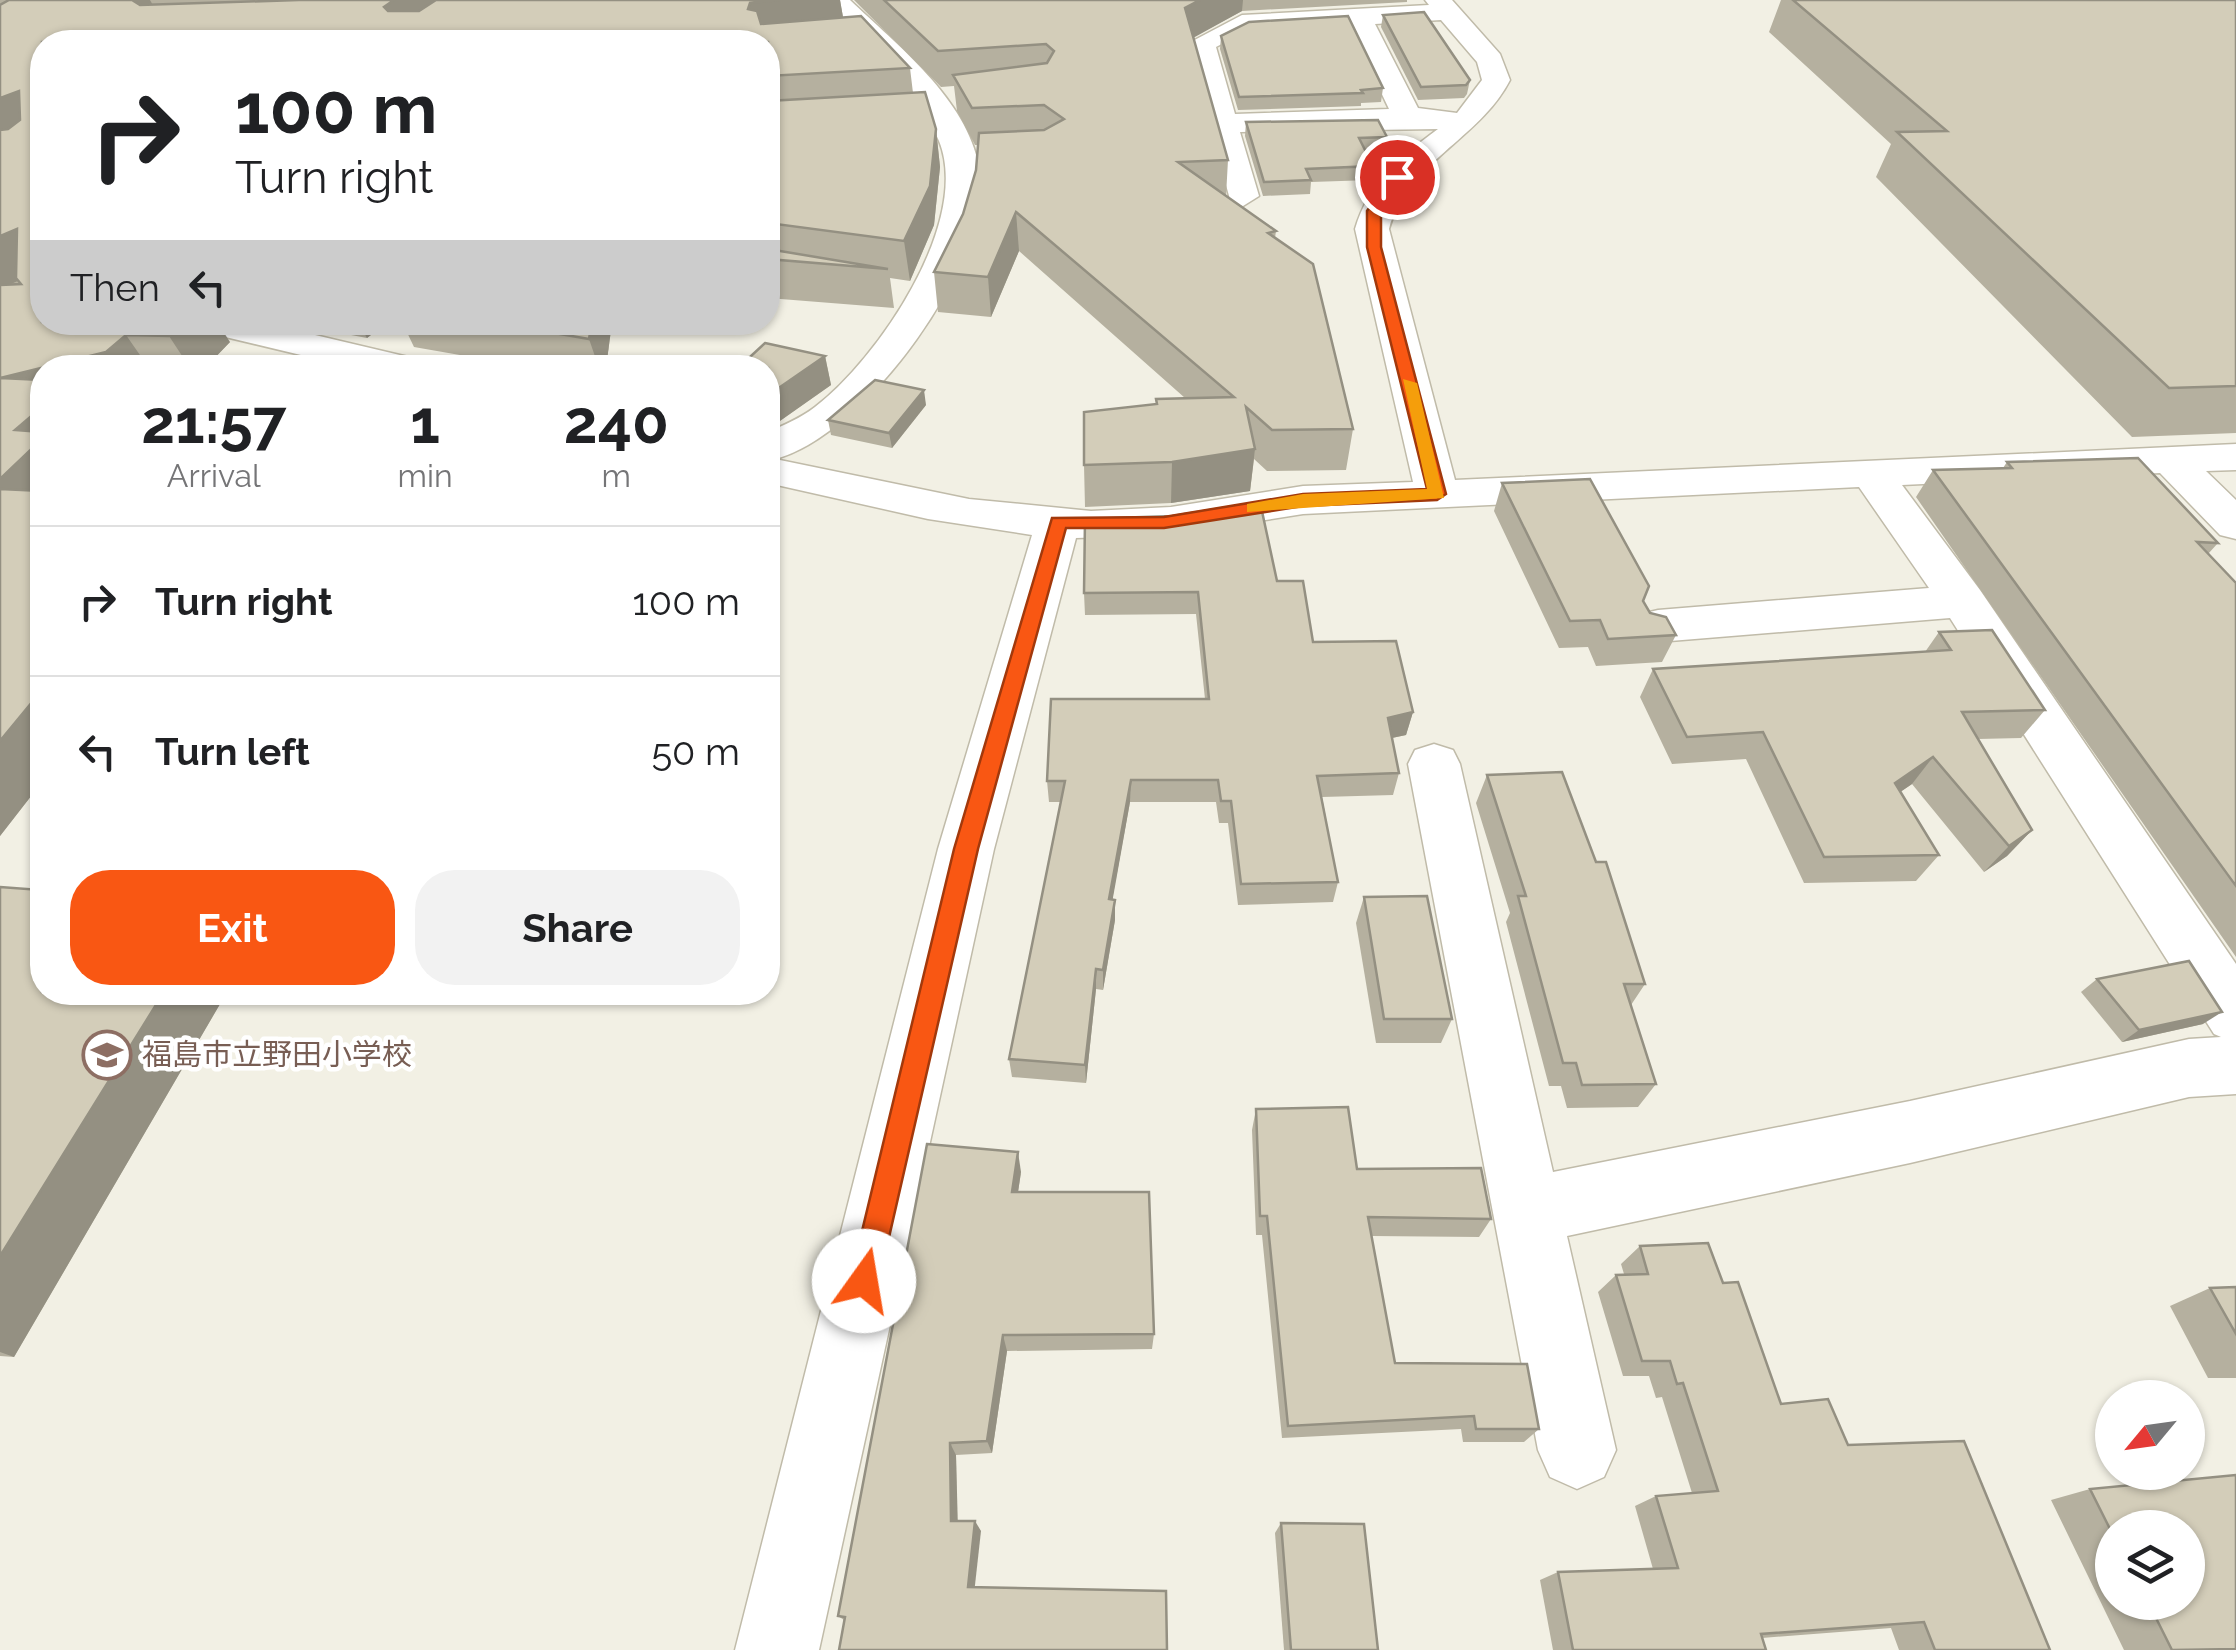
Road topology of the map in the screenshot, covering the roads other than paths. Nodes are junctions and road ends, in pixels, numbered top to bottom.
1 (836, 0) edge
2 (1444, 6) edge
3 (1358, 17) junction
4 (874, 38) junction
5 (839, 42) edge
6 (968, 97) edge
7 (935, 108) junction
8 (1408, 117) junction
9 (900, 118) edge
10 (1461, 122) junction
11 (1225, 123) junction
12 (994, 157) edge
13 (959, 158) junction
14 (1243, 196) dead end
15 (267, 335) edge
16 (289, 340) junction
17 (394, 353) edge
18 (275, 355) edge
19 (780, 442) edge
20 (2236, 456) edge
21 (2171, 460) junction
22 (780, 472) edge
23 (1870, 472) junction
24 (1437, 494) junction
25 (1058, 522) junction
26 (2236, 525) edge
27 (1963, 601) junction
28 (1658, 626) edge
29 (1434, 764) dead end
30 (2236, 1015) edge
31 (2236, 1064) edge
32 (1525, 1211) junction
33 (1577, 1450) dead end
34 (778, 1650) edge

1 - 4 street
2 - 3 street
2 - 10 street
3 - 8 street
3 - 11 street
4 - 5 street
4 - 7 street
6 - 7 street
7 - 9 street
7 - 13 street
8 - 10 street
8 - 11 street
10 - 24 street
11 - 14 street
12 - 13 street
13 - 19 street
15 - 16 street
16 - 17 street
16 - 18 street
20 - 21 street
21 - 23 street
21 - 26 street
22 - 25 street
23 - 24 street
23 - 27 street
24 - 25 street
25 - 34 street
27 - 28 street
27 - 30 street
29 - 32 street
31 - 32 street
32 - 33 street

